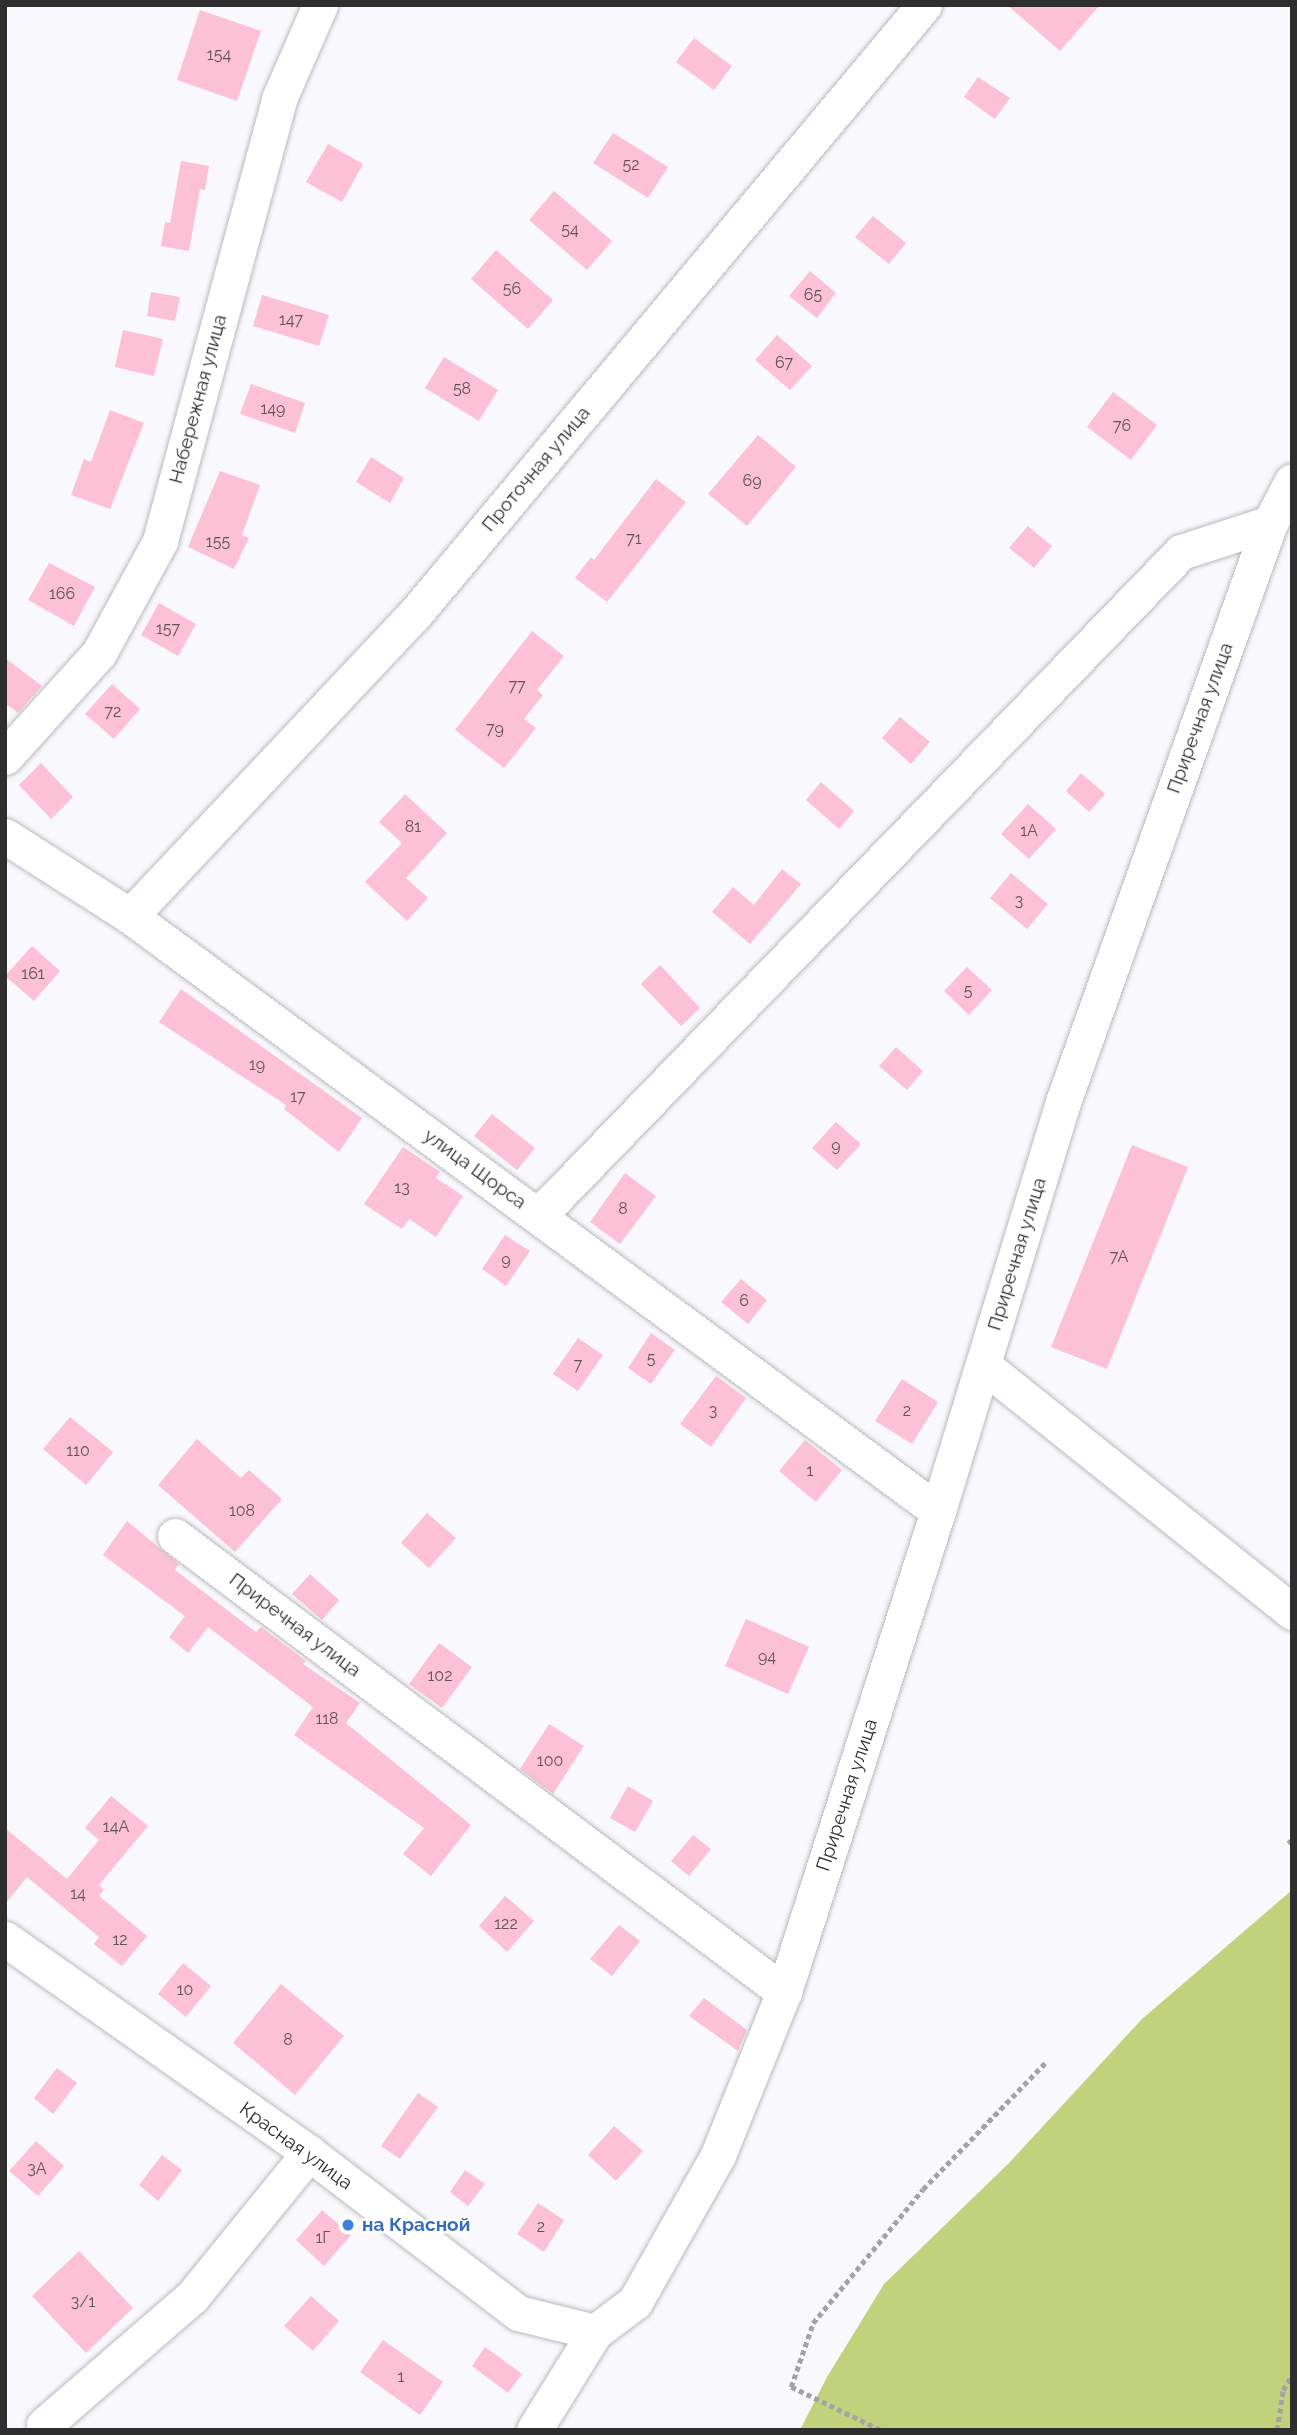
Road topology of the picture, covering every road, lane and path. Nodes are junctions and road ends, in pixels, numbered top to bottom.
1 (320, 5) edge
2 (924, 5) edge
3 (1292, 481) edge
4 (1270, 523) junction
5 (5, 757) edge
6 (5, 836) edge
7 (130, 916) junction
8 (538, 1216) junction
9 (983, 1365) junction
10 (938, 1511) junction
11 (175, 1536) dead end
12 (1292, 1612) edge
13 (5, 1939) edge
14 (784, 1992) junction
15 (1046, 2061) dead end
16 (309, 2153) junction
17 (595, 2332) junction
18 (1292, 2375) edge
19 (44, 2425) dead end
20 (534, 2430) edge
21 (880, 2430) edge
22 (1277, 2430) edge

1 - 5 street, Набережная улица
2 - 7 street, Проточная улица
3 - 4 street, Приречная улица
4 - 8 street
4 - 9 street, Приречная улица
6 - 7 street, улица Щорса
7 - 8 street, улица Щорса
8 - 10 street, улица Щорса
9 - 10 street, Приречная улица
9 - 12 street
10 - 14 street, Приречная улица
11 - 14 street, Приречная улица
13 - 16 street, Красная улица
14 - 17 street, Приречная улица
15 - 21 path
16 - 17 street, Красная улица
16 - 19 street
17 - 20 street, Приречная улица
18 - 22 path

